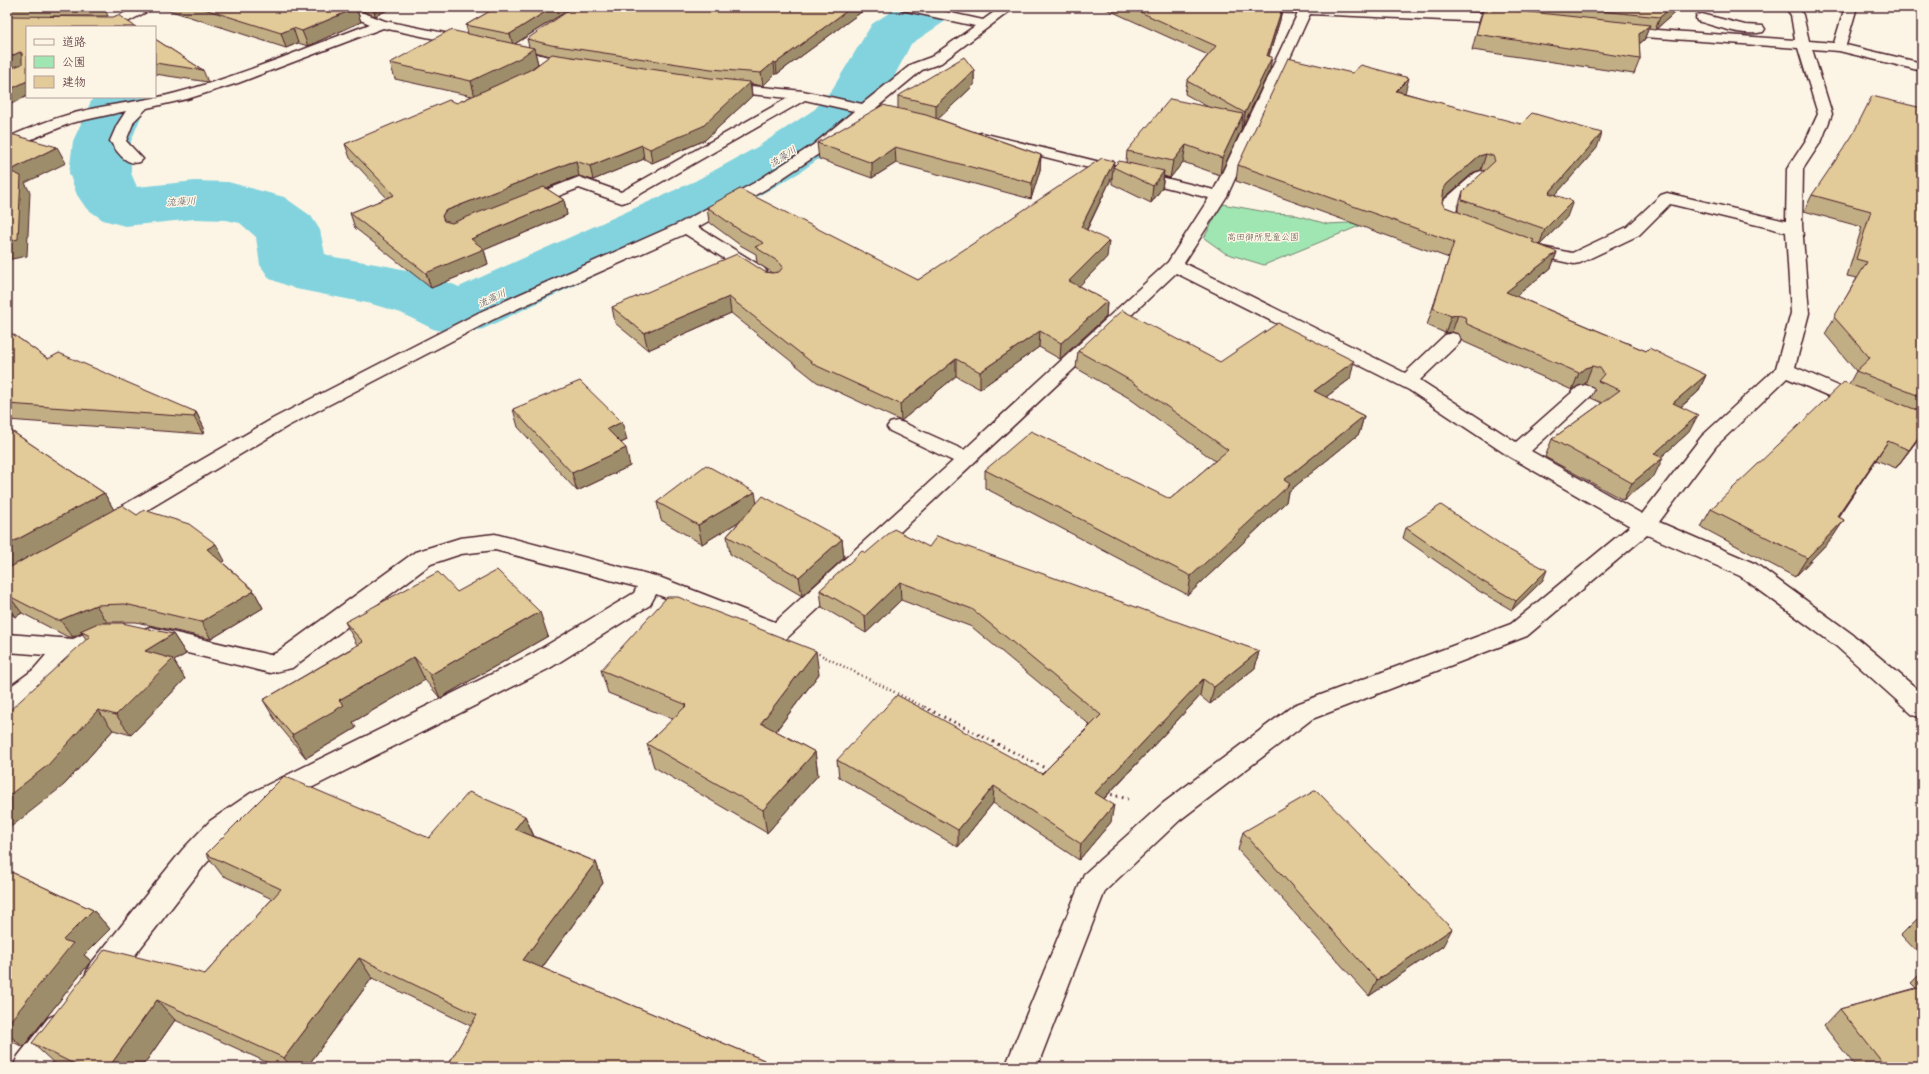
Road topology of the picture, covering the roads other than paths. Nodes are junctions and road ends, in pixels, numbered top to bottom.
1 (146, 7) edge
2 (318, 7) edge
3 (1009, 7) edge
4 (1236, 7) edge
5 (1791, 7) edge
6 (1852, 7) edge
7 (910, 8) edge
8 (1307, 8) edge
9 (1488, 12) edge
10 (1702, 18) dead end
11 (1526, 21) edge
12 (93, 22) edge
13 (382, 24) junction
14 (985, 24) junction
15 (112, 25) edge
16 (1603, 30) edge
17 (1801, 39) junction
18 (479, 44) edge
19 (528, 44) dead end
20 (1839, 47) junction
21 (494, 48) edge
22 (516, 52) junction
23 (552, 62) junction
24 (1922, 67) edge
25 (590, 68) edge
26 (536, 74) edge
27 (704, 85) edge
28 (803, 95) junction
29 (134, 107) junction
30 (863, 109) junction
31 (889, 115) edge
32 (965, 133) edge
33 (7, 144) edge
34 (135, 158) dead end
35 (1482, 176) edge
36 (1219, 196) junction
37 (514, 208) edge
38 (686, 227) junction
39 (1794, 229) junction
40 (1483, 232) edge
41 (1512, 243) edge
42 (1174, 265) junction
43 (774, 283) edge
44 (1452, 339) dead end
45 (1785, 370) junction
46 (1407, 382) junction
47 (1585, 391) edge
48 (1879, 410) edge
49 (897, 427) dead end
50 (1517, 452) junction
51 (967, 459) junction
52 (1645, 525) junction
53 (87, 536) edge
54 (651, 584) junction
55 (7, 643) edge
56 (76, 648) junction
57 (7, 702) edge
58 (1922, 708) edge
59 (29, 1067) edge
60 (1021, 1067) edge

1 - 15 street
2 - 13 street
3 - 14 street
4 - 8 street
5 - 17 street
6 - 20 street
7 - 14 street
8 - 9 street
8 - 36 street
9 - 11 street
10 - 17 street
12 - 15 street
13 - 18 street
13 - 29 street
14 - 30 street
16 - 17 street
17 - 20 street
17 - 39 street
19 - 22 street
20 - 24 street
21 - 22 street
22 - 23 street
23 - 25 street
23 - 26 street
27 - 28 street
28 - 30 street
28 - 37 street
29 - 33 street
29 - 34 street
30 - 31 street
30 - 38 street
32 - 36 street
35 - 40 street
36 - 42 street
38 - 43 street
38 - 53 street
39 - 41 street
39 - 45 street
42 - 46 street
42 - 51 street
44 - 46 street
45 - 48 street
45 - 52 street
46 - 50 street
47 - 50 street
49 - 51 street
50 - 52 street
51 - 54 street
52 - 58 street
52 - 60 street
54 - 56 street
54 - 59 street
55 - 56 street
56 - 57 street

